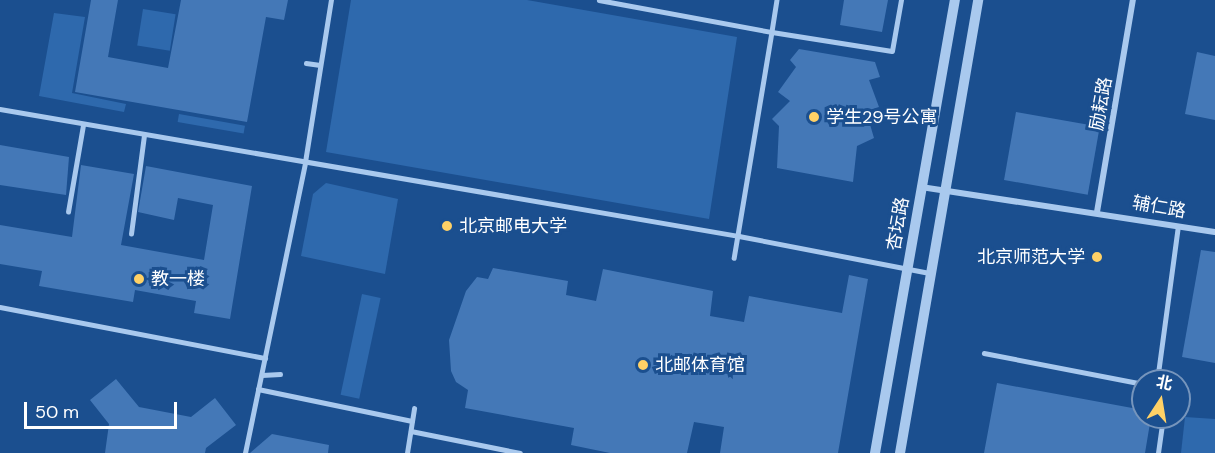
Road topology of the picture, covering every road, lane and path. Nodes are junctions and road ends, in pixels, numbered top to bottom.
1 (331, 0) edge
2 (599, 0) edge
3 (777, 0) edge
4 (901, 0) edge
5 (955, 0) edge
6 (978, 0) edge
7 (1133, 0) edge
8 (772, 32) junction
9 (306, 63) dead end
10 (320, 65) junction
11 (0, 109) edge
12 (83, 125) junction
13 (144, 135) junction
14 (305, 162) junction
15 (921, 188) junction
16 (945, 191) junction
17 (68, 212) dead end
18 (1097, 212) junction
19 (1178, 226) junction
20 (1215, 232) edge
21 (131, 234) dead end
22 (739, 236) junction
23 (734, 258) dead end
24 (907, 268) junction
25 (930, 273) junction
26 (0, 307) edge
27 (984, 353) dead end
28 (265, 358) junction
29 (1159, 369) edge
30 (280, 374) dead end
31 (262, 375) junction
32 (1131, 382) edge
33 (258, 389) junction
34 (414, 409) dead end
35 (412, 421) junction
36 (1161, 429) edge
37 (411, 431) junction
38 (245, 453) edge
39 (407, 453) edge
40 (520, 453) edge
41 (875, 453) edge
42 (900, 453) edge
43 (1158, 453) edge

1 - 10 lane
2 - 8 lane
3 - 8 lane
4 - 8 lane
5 - 15 street, 杏坛路
6 - 16 street
7 - 18 street, 励耘路
8 - 22 lane
9 - 10 lane
10 - 14 lane
11 - 12 lane
12 - 13 lane
12 - 17 lane
13 - 14 lane
13 - 21 lane
14 - 22 lane
14 - 28 lane
15 - 16 street, 辅仁路
15 - 24 street, 杏坛路
16 - 18 street, 辅仁路
16 - 25 street
18 - 19 street, 辅仁路
19 - 20 street, 辅仁路
19 - 29 lane
22 - 23 lane
22 - 24 lane
24 - 25 lane
24 - 41 street, 杏坛路
25 - 42 street
26 - 28 lane
27 - 32 lane
28 - 31 lane
30 - 31 lane
31 - 33 lane
33 - 35 lane
33 - 38 lane
34 - 35 lane
35 - 37 lane
36 - 43 lane
37 - 39 lane
37 - 40 lane

